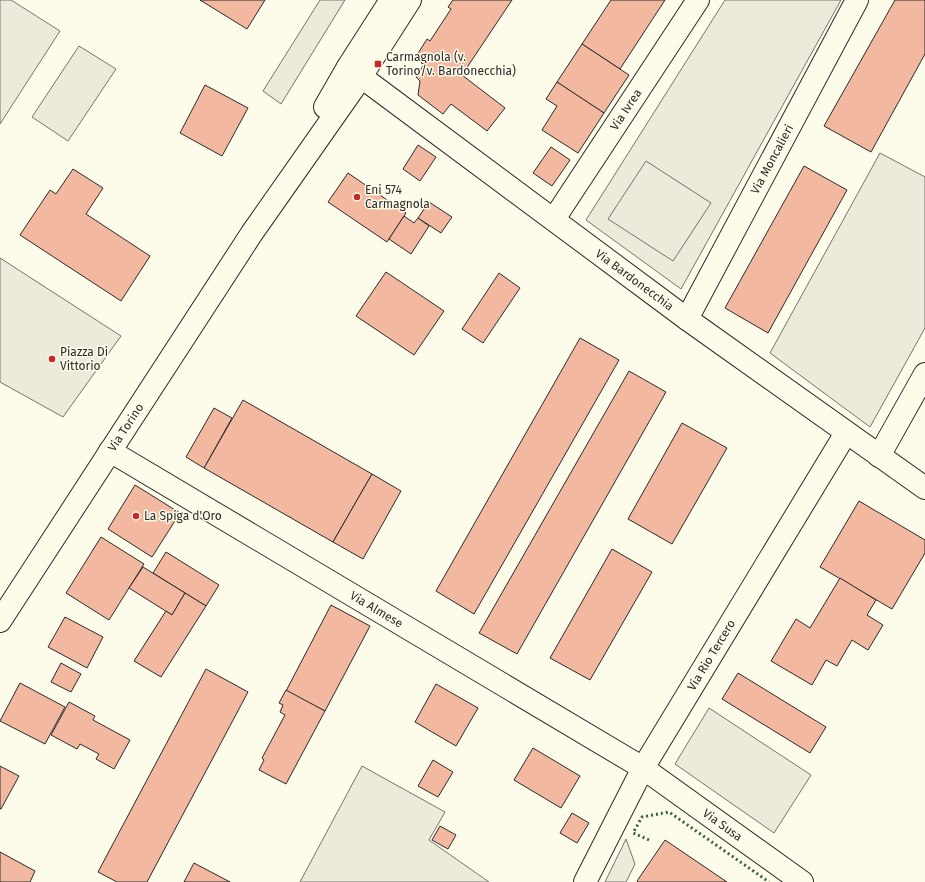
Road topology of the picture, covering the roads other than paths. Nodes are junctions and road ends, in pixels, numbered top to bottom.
1 (391, 0) edge
2 (410, 0) edge
3 (698, 0) edge
4 (857, 0) edge
5 (354, 72) junction
6 (554, 219) junction
7 (688, 319) junction
8 (925, 374) edge
9 (846, 433) junction
10 (110, 451) junction
11 (880, 456) junction
12 (925, 488) edge
13 (0, 621) edge
14 (643, 768) junction
15 (585, 882) edge
16 (802, 882) edge

1 - 5 street
2 - 5 street
3 - 6 street, Via Ivrea
4 - 7 street, Via Moncalieri
5 - 6 street, Via Bardonecchia
5 - 10 street, Via Torino
6 - 7 street, Via Bardonecchia
7 - 9 street, Via Bardonecchia
8 - 11 street
9 - 11 street, Via Bardonecchia
9 - 14 street, Via Rio Tercero
10 - 13 street, Via Torino
10 - 14 street, Via Almese
11 - 12 street, Via Bardonecchia
14 - 15 street, Via Rio Tercero
14 - 16 street, Via Susa

